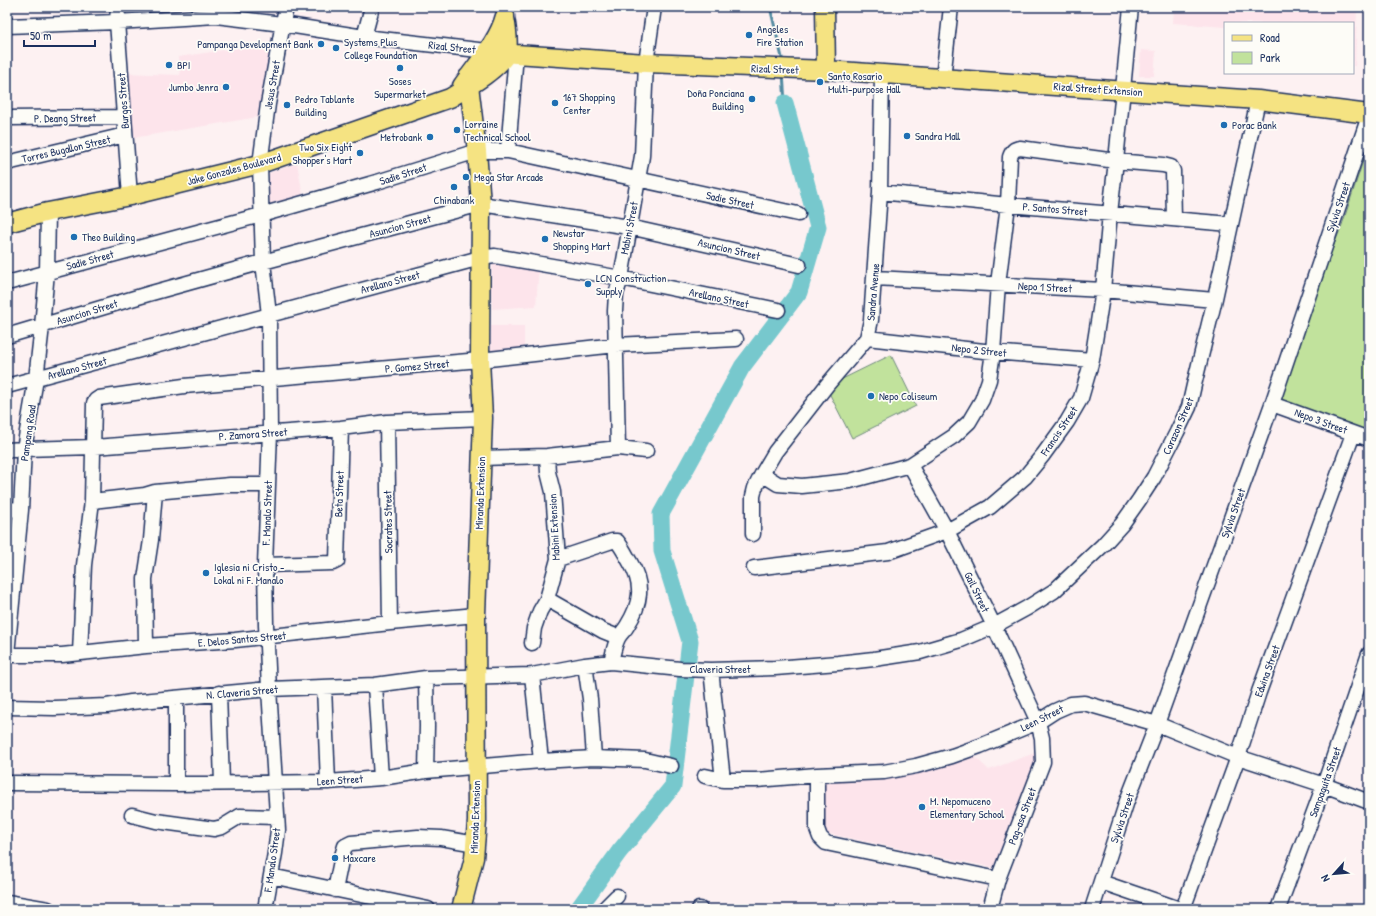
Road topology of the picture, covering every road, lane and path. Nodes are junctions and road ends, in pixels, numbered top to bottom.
1 (118, 7) edge
2 (286, 7) edge
3 (372, 7) edge
4 (654, 7) edge
5 (825, 7) edge
6 (951, 7) edge
7 (1131, 7) edge
8 (506, 12) edge
9 (118, 22) junction
10 (282, 24) junction
11 (7, 26) edge
12 (364, 37) junction
13 (487, 51) junction
14 (512, 54) junction
15 (646, 63) junction
16 (826, 70) junction
17 (882, 74) junction
18 (943, 78) junction
19 (465, 86) junction
20 (1122, 90) junction
21 (1258, 100) junction
22 (1369, 115) edge
23 (124, 117) junction
24 (7, 118) edge
25 (125, 135) junction
26 (477, 151) junction
27 (508, 151) junction
28 (1116, 161) junction
29 (7, 163) edge
30 (260, 164) junction
31 (639, 181) junction
32 (880, 192) junction
33 (130, 196) junction
34 (481, 204) junction
35 (1008, 205) junction
36 (48, 212) junction
37 (1110, 213) junction
38 (798, 214) dead end
39 (261, 215) junction
40 (1174, 220) junction
41 (7, 223) edge
42 (1230, 224) junction
43 (629, 227) junction
44 (480, 258) junction
45 (263, 262) junction
46 (799, 265) dead end
47 (47, 272) junction
48 (621, 278) junction
49 (875, 278) junction
50 (11, 282) dead end
51 (998, 284) junction
52 (1103, 290) junction
53 (1214, 300) junction
54 (778, 310) dead end
55 (269, 315) junction
56 (42, 326) junction
57 (7, 336) edge
58 (866, 338) junction
59 (736, 339) dead end
60 (616, 345) junction
61 (993, 352) junction
62 (480, 360) junction
63 (1092, 360) junction
64 (36, 379) junction
65 (268, 379) junction
66 (7, 386) edge
67 (1272, 404) junction
68 (483, 418) junction
69 (387, 422) junction
70 (341, 428) junction
71 (270, 432) junction
72 (1353, 434) junction
73 (1369, 439) edge
74 (94, 447) junction
75 (618, 448) junction
76 (24, 449) junction
77 (7, 450) edge
78 (646, 450) dead end
79 (547, 456) junction
80 (481, 458) junction
81 (910, 465) junction
82 (762, 474) junction
83 (268, 485) junction
84 (155, 492) junction
85 (92, 501) junction
86 (14, 509) edge
87 (947, 531) junction
88 (753, 534) dead end
89 (558, 559) junction
90 (266, 565) junction
91 (754, 568) dead end
92 (546, 599) junction
93 (476, 615) junction
94 (390, 623) junction
95 (994, 626) junction
96 (266, 636) junction
97 (618, 637) junction
98 (961, 640) joint
99 (532, 643) dead end
100 (146, 646) junction
101 (80, 653) junction
102 (7, 654) edge
103 (1369, 654) edge
104 (611, 662) junction
105 (585, 665) junction
106 (705, 670) junction
107 (532, 675) junction
108 (476, 676) junction
109 (426, 678) junction
110 (375, 685) junction
111 (324, 687) junction
112 (269, 689) junction
113 (219, 693) junction
114 (176, 698) junction
115 (7, 707) edge
116 (1038, 722) junction
117 (1157, 724) junction
118 (1238, 757) junction
119 (594, 758) junction
120 (541, 760) junction
121 (671, 766) dead end
122 (477, 767) junction
123 (426, 771) junction
124 (817, 775) junction
125 (705, 776) dead end
126 (381, 778) junction
127 (723, 780) junction
128 (328, 782) junction
129 (7, 783) edge
130 (222, 783) junction
131 (275, 783) junction
132 (176, 784) junction
133 (1324, 785) junction
134 (1369, 802) edge
135 (132, 815) dead end
136 (277, 816) junction
137 (476, 844) junction
138 (271, 876) junction
139 (998, 879) junction
140 (1101, 882) junction
141 (335, 890) junction
142 (617, 896) dead end
143 (7, 902) edge
144 (48, 909) edge
145 (265, 909) edge
146 (428, 909) edge
147 (461, 909) edge
148 (604, 909) edge
149 (990, 909) edge
150 (1092, 909) edge
151 (1180, 909) edge
152 (1183, 909) edge
153 (1278, 909) edge

1 - 9 street, Burgos Street
2 - 10 street, Jesus Street
3 - 12 street
4 - 15 street, Mabini Street
5 - 16 main road
6 - 18 street
7 - 20 street, Francis Street
8 - 13 main road
8 - 14 main road
9 - 10 street, Rizal Street
9 - 11 street, Rizal Street
9 - 23 street, Burgos Street
10 - 12 street, Rizal Street
10 - 30 street, Jesus Street
12 - 13 street, Rizal Street
13 - 14 main road, Rizal Street
13 - 19 main road
14 - 15 main road, Rizal Street
14 - 19 main road, Jake Gonzales Boulevard
14 - 27 street
15 - 16 main road, Rizal Street
15 - 31 street, Mabini Street
16 - 17 main road, Rizal Street Extension
17 - 18 main road, Rizal Street Extension
17 - 32 street, Sandra Avenue
18 - 20 main road, Rizal Street Extension
19 - 26 main road, Miranda Extension
19 - 30 main road, Jake Gonzales Boulevard
20 - 21 main road, Rizal Street Extension
20 - 28 street, Francis Street
21 - 22 main road, Rizal Street Extension
21 - 42 street, Corazon Street
22 - 67 street, Sylvia Street
23 - 24 street, P. Deang Street
23 - 25 street, Burgos Street
25 - 29 street, Torres Bugallon Street
25 - 33 street, Burgos Street
26 - 27 street, Sadie Street
26 - 34 main road, Miranda Extension
26 - 39 street, Sadie Street
27 - 31 street, Sadie Street
28 - 35 street
28 - 37 street, Francis Street
28 - 40 street
30 - 33 main road, Jake Gonzales Boulevard
30 - 39 street, F. Manalo Street
31 - 38 street, Sadie Street
31 - 43 street, Mabini Street
32 - 35 street, P. Santos Street
32 - 49 street, Sandra Avenue
33 - 36 main road, Jake Gonzales Boulevard
34 - 43 street, Asuncion Street
34 - 44 main road, Miranda Extension
34 - 45 street, Asuncion Street
35 - 37 street, P. Santos Street
35 - 51 street
36 - 41 main road, Jake Gonzales Boulevard
36 - 47 street, Pampang Road
37 - 40 street, P. Santos Street
37 - 52 street, Francis Street
39 - 45 street, F. Manalo Street
39 - 47 street, Sadie Street
40 - 42 street, P. Santos Street
42 - 53 street, Corazon Street
43 - 46 street, Asuncion Street
43 - 48 street, Mabini Street
44 - 48 street, Arellano Street
44 - 55 street, Arellano Street
44 - 62 main road, Miranda Extension
45 - 55 street, F. Manalo Street
45 - 56 street, Asuncion Street
47 - 50 street, Sadie Street
47 - 56 street, Pampang Road
48 - 54 street, Arellano Street
48 - 60 street, Mabini Street
49 - 51 street, Nepo 1 Street
49 - 58 street, Sandra Avenue
51 - 52 street, Nepo 1 Street
51 - 61 street
52 - 53 street, Nepo 1 Street
52 - 63 street, Francis Street
53 - 95 street, Corazon Street
55 - 64 street, Arellano Street
55 - 65 street, F. Manalo Street
56 - 57 street, Asuncion Street
56 - 64 street, Pampang Road
58 - 61 street, Nepo 2 Street
58 - 82 street, Sandra Avenue
59 - 60 street, P. Gomez Street
60 - 62 street, P. Gomez Street
60 - 75 street, Mabini Street
61 - 63 street, Nepo 2 Street
61 - 81 street
62 - 65 street, P. Gomez Street
62 - 68 main road, Miranda Extension
63 - 87 street, Francis Street
64 - 66 street, Arellano Street
64 - 76 street, Pampang Road
65 - 71 street, F. Manalo Street
65 - 74 street, P. Gomez Street
67 - 72 street, Nepo 3 Street
67 - 117 street, Sylvia Street
68 - 69 street, P. Zamora Street
68 - 80 main road, Miranda Extension
69 - 70 street, P. Zamora Street
69 - 94 street, Socrates Street
70 - 71 street, P. Zamora Street
70 - 90 street, Beta Street
71 - 74 street, P. Zamora Street
71 - 83 street, F. Manalo Street
72 - 73 street, Nepo 3 Street
72 - 118 street, Edwina Street
74 - 76 street, P. Zamora Street
74 - 85 street
75 - 78 street
75 - 79 street
76 - 77 street
76 - 86 street, Pampang Road
79 - 80 street
79 - 89 street, Mabini Extension
80 - 93 main road, Miranda Extension
81 - 82 street
81 - 87 street, Gail Street
82 - 88 street, Sandra Avenue
83 - 84 street
83 - 90 street, F. Manalo Street
84 - 85 street
84 - 100 street
85 - 101 street
86 - 102 street, Pampang Road
87 - 91 street, Francis Street
87 - 95 street, Gail Street
89 - 92 street, Mabini Extension
89 - 97 street
90 - 96 street, F. Manalo Street
92 - 97 street
92 - 99 street, Mabini Extension
93 - 94 street, E. Delos Santos Street
93 - 108 main road, Miranda Extension
94 - 96 street, E. Delos Santos Street
95 - 98 street, Corazon Street
95 - 116 street, Gail Street
96 - 100 street, E. Delos Santos Street
96 - 112 street, F. Manalo Street
97 - 104 street
98 - 106 street, Claveria Street
100 - 101 street, E. Delos Santos Street
101 - 102 street, E. Delos Santos Street
103 - 133 street, Sampaguita Street
104 - 105 street, Claveria Street
104 - 106 street, Claveria Street
105 - 107 street, Claveria Street
105 - 119 street
106 - 127 street
107 - 108 street, Claveria Street
107 - 120 street
108 - 109 street, N. Claveria Street
108 - 122 main road, Miranda Extension
109 - 110 street, N. Claveria Street
109 - 123 street
110 - 111 street, N. Claveria Street
110 - 126 street
111 - 112 street, N. Claveria Street
111 - 128 street
112 - 113 street, N. Claveria Street
112 - 131 street, F. Manalo Street
113 - 114 street, N. Claveria Street
113 - 130 street
114 - 115 street, N. Claveria Street
114 - 132 street
116 - 117 street, Leen Street
116 - 124 street, Leen Street
116 - 139 street, Pag-asa Street
117 - 118 street, Leen Street
117 - 140 street, Sylvia Street
118 - 133 street, Leen Street
118 - 152 street, Edwina Street
119 - 120 street, Leen Street
119 - 121 street, Leen Street
120 - 122 street, Leen Street
122 - 123 street, Leen Street
122 - 137 main road, Miranda Extension
123 - 126 street, Leen Street
124 - 127 street, Leen Street
124 - 139 street
125 - 127 street, Leen Street
126 - 128 street, Leen Street
128 - 131 street, Leen Street
129 - 132 street, Leen Street
130 - 131 street, Leen Street
130 - 132 street, Leen Street
131 - 136 street, F. Manalo Street
133 - 134 street, Leen Street
133 - 153 street, Sampaguita Street
135 - 136 street
136 - 138 street, F. Manalo Street
137 - 141 street
137 - 147 main road, Miranda Extension
138 - 141 street
138 - 145 street, F. Manalo Street
139 - 149 street, Pag-asa Street
140 - 150 street, Sylvia Street
140 - 151 street
141 - 146 street
142 - 148 street
143 - 144 street

